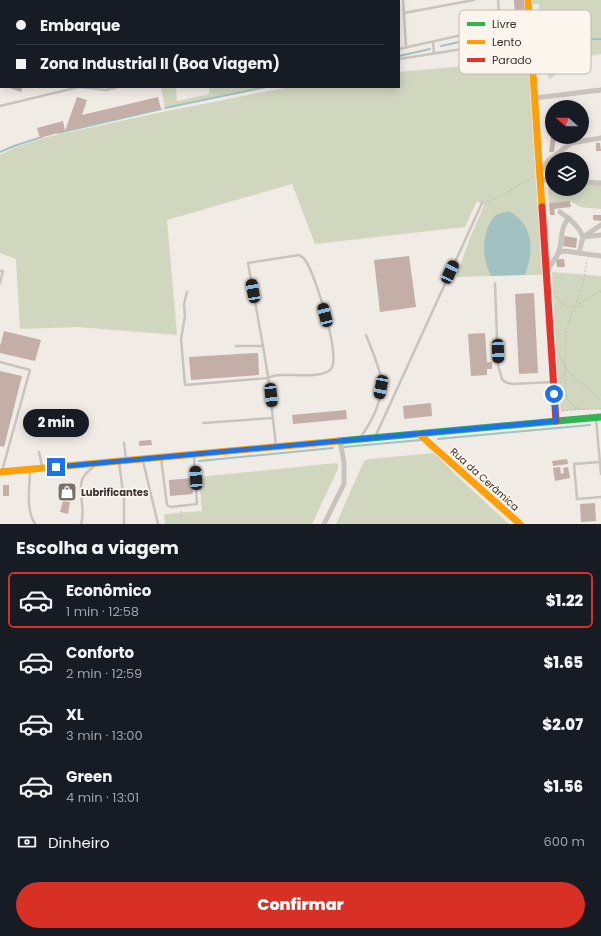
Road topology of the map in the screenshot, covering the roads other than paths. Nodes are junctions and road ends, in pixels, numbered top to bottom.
1 (403, 0) edge
2 (474, 0) edge
3 (498, 0) edge
4 (528, 0) edge
5 (499, 10) edge
6 (529, 10) edge
7 (404, 13) junction
8 (459, 36) edge
9 (432, 42) junction
10 (406, 47) junction
11 (400, 49) edge
12 (459, 50) edge
13 (434, 54) junction
14 (400, 60) edge
15 (533, 74) edge
16 (76, 88) edge
17 (89, 88) edge
18 (114, 88) edge
19 (601, 90) edge
20 (535, 98) junction
21 (0, 106) edge
22 (601, 138) edge
23 (540, 172) junction
24 (540, 180) junction
25 (545, 180) edge
26 (589, 182) edge
27 (601, 183) edge
28 (482, 203) road end
29 (560, 212) dead end
30 (569, 218) junction
31 (601, 225) edge
32 (601, 235) edge
33 (583, 237) junction
34 (558, 253) junction
35 (579, 253) junction
36 (601, 256) edge
37 (546, 270) junction
38 (0, 271) edge
39 (0, 283) edge
40 (495, 283) dead end
41 (187, 292) dead end
42 (366, 335) dead end
43 (236, 346) dead end
44 (263, 346) junction
45 (0, 362) edge
46 (268, 378) junction
47 (554, 382) junction
48 (598, 417) edge
49 (273, 418) junction
50 (556, 421) junction
51 (203, 423) dead end
52 (419, 434) junction
53 (375, 438) junction
54 (359, 439) junction
55 (340, 441) junction
56 (124, 443) dead end
57 (276, 447) junction
58 (39, 452) dead end
59 (194, 454) junction
60 (161, 457) junction
61 (142, 459) junction
62 (123, 461) junction
63 (600, 462) junction
64 (96, 463) junction
65 (42, 468) junction
66 (30, 469) junction
67 (1, 472) edge
68 (601, 474) edge
69 (601, 497) edge
70 (35, 524) edge
71 (81, 524) edge
72 (124, 524) edge
73 (158, 524) edge
74 (324, 524) edge
75 (520, 524) edge

1 - 7 lane
2 - 7 lane
3 - 5 lane
4 - 6 main road
7 - 10 lane
8 - 9 lane
9 - 10 lane
9 - 13 lane
10 - 11 lane
12 - 13 lane
13 - 14 lane
15 - 20 main road
16 - 21 lane
17 - 18 lane
19 - 20 street
20 - 23 main road
22 - 23 street
23 - 24 main road
24 - 25 street
24 - 37 main road
26 - 27 street
28 - 53 lane
29 - 30 street
30 - 33 street
30 - 34 street
31 - 33 street
32 - 33 street
33 - 35 street
34 - 35 street
34 - 37 street
35 - 36 street
37 - 47 main road
38 - 39 lane
40 - 47 lane
41 - 46 lane
42 - 54 lane
43 - 44 lane
44 - 46 lane
44 - 46 lane
45 - 67 lane
46 - 49 lane
47 - 50 main road
48 - 50 main road
48 - 63 lane
49 - 51 lane
49 - 57 lane
50 - 52 main road
52 - 53 main road
52 - 75 main road, Rua da Cerâmica
53 - 54 main road
54 - 55 main road
55 - 57 main road
55 - 74 street
56 - 62 lane
57 - 59 main road
58 - 65 lane
59 - 60 main road
59 - 60 lane
60 - 61 main road
61 - 62 main road
61 - 73 lane
62 - 64 main road
62 - 72 lane
63 - 68 lane
63 - 69 lane
64 - 65 main road
64 - 71 lane
65 - 66 main road
66 - 67 main road
66 - 70 lane

